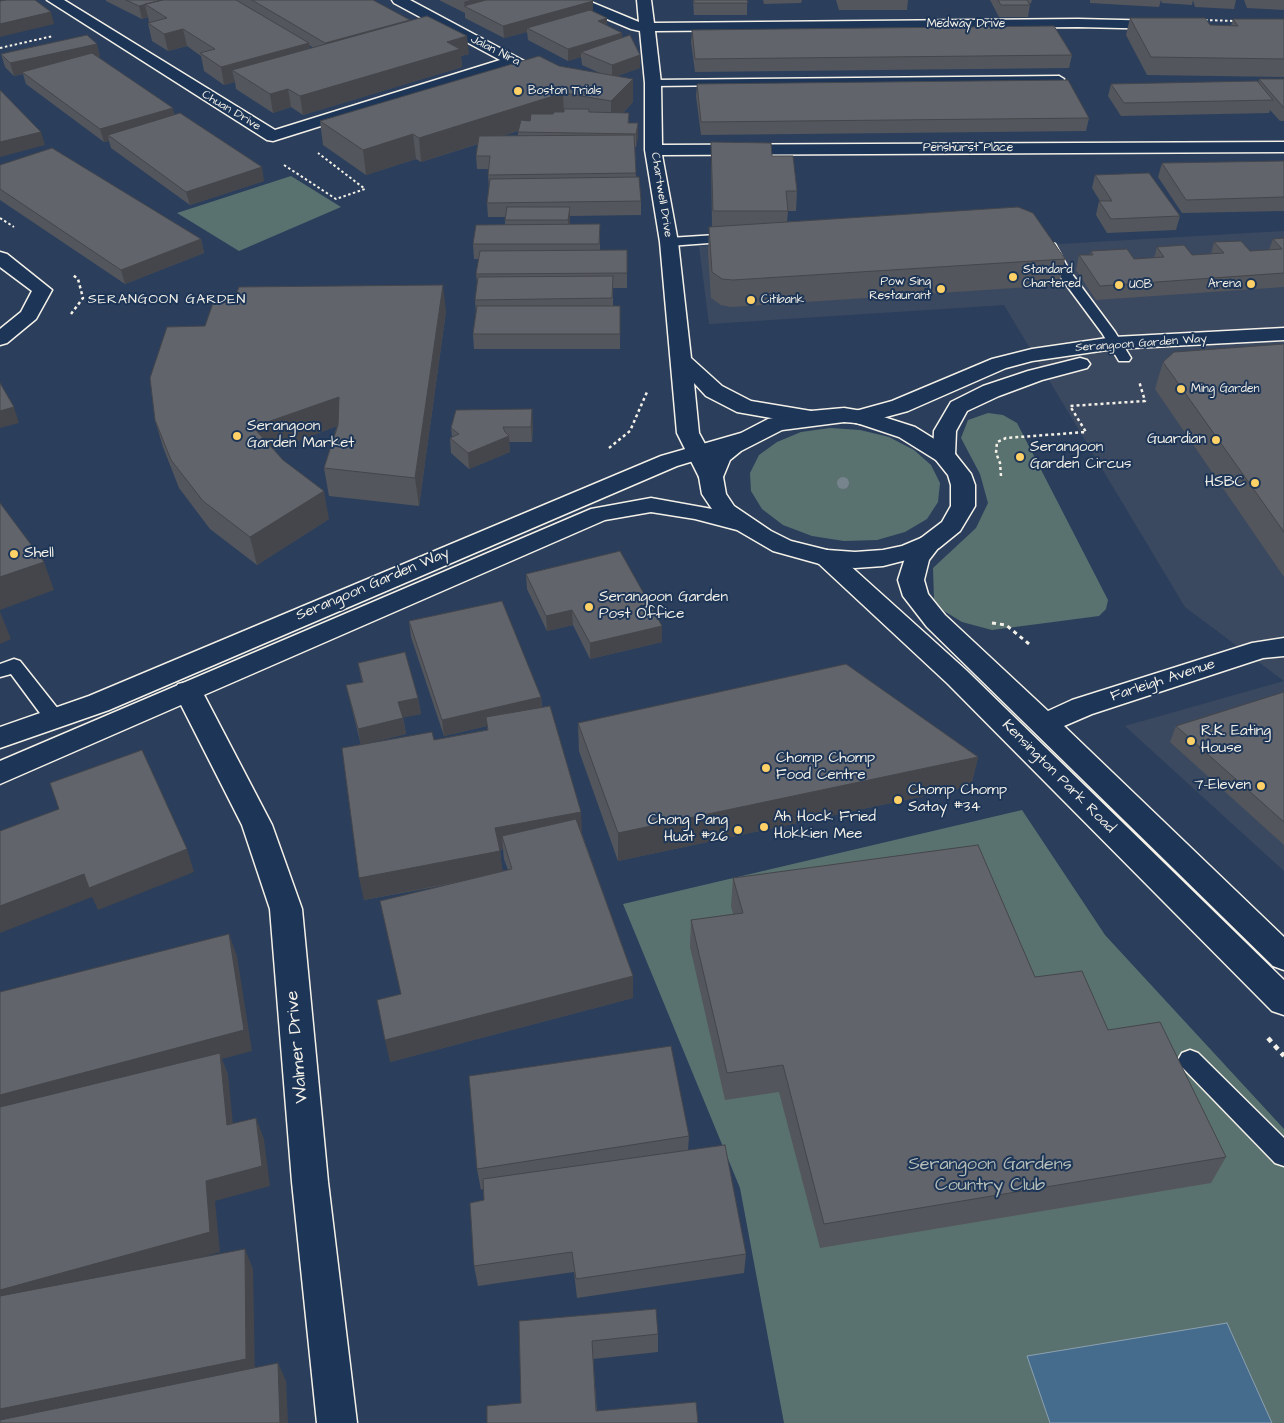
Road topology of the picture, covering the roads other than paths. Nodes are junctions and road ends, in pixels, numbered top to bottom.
1 (54, 0) edge
2 (399, 0) edge
3 (574, 0) edge
4 (644, 0) edge
5 (1176, 25) edge
6 (648, 27) junction
7 (102, 32) junction
8 (85, 36) edge
9 (512, 61) junction
10 (539, 73) edge
11 (1059, 80) edge
12 (649, 92) junction
13 (1284, 147) edge
14 (653, 150) junction
15 (742, 238) edge
16 (1044, 238) edge
17 (669, 242) junction
18 (0, 258) edge
19 (1094, 312) joint
20 (1284, 334) edge
21 (0, 339) edge
22 (1268, 344) edge
23 (1119, 351) junction
24 (1079, 356) junction
25 (681, 360) junction
26 (860, 417) junction
27 (811, 418) junction
28 (748, 438) junction
29 (698, 452) junction
30 (944, 455) junction
31 (711, 477) junction
32 (746, 525) junction
33 (930, 543) junction
34 (827, 558) junction
35 (1284, 647) edge
36 (0, 671) edge
37 (188, 691) junction
38 (55, 719) junction
39 (1044, 724) junction
40 (0, 738) edge
41 (0, 773) edge
42 (1284, 957) edge
43 (1284, 1001) edge
44 (1190, 1060) dead end
45 (1284, 1155) edge
46 (337, 1423) edge

1 - 7 street, Chuan Drive
2 - 9 street, Jalan Nira
3 - 6 street, Medway Drive
4 - 6 street, Chartwell Drive
5 - 6 street, Medway Drive
6 - 12 street, Chartwell Drive
7 - 8 street
7 - 9 street, Chuan Drive
9 - 10 street, Jalan Nira
11 - 12 lane
12 - 14 street, Chartwell Drive
13 - 14 street, Penshurst Place
14 - 17 street, Chartwell Drive
15 - 17 lane
16 - 19 lane
17 - 25 street, Chartwell Drive
18 - 21 street
19 - 23 lane
20 - 22 street, Serangoon Garden Way
22 - 23 street, Serangoon Garden Way
23 - 24 street, Serangoon Garden Way
24 - 26 street, Serangoon Garden Way
24 - 30 street, Serangoon Garden Way
25 - 27 street
25 - 29 street, Chartwell Drive
26 - 27 street
26 - 30 street
27 - 28 street
28 - 29 street, Serangoon Garden Way
28 - 31 street
29 - 31 street, Chartwell Drive
29 - 38 street, Serangoon Garden Way
30 - 33 street
31 - 32 street
32 - 34 street
32 - 37 street, Serangoon Garden Way
33 - 34 street
33 - 39 street, Kensington Park Road
34 - 43 street, Kensington Park Road
35 - 39 street, Farleigh Avenue
36 - 38 lane
37 - 41 street, Serangoon Garden Way
37 - 46 street, Walmer Drive
38 - 40 street, Serangoon Garden Way
39 - 42 street, Kensington Park Road
44 - 45 lane

